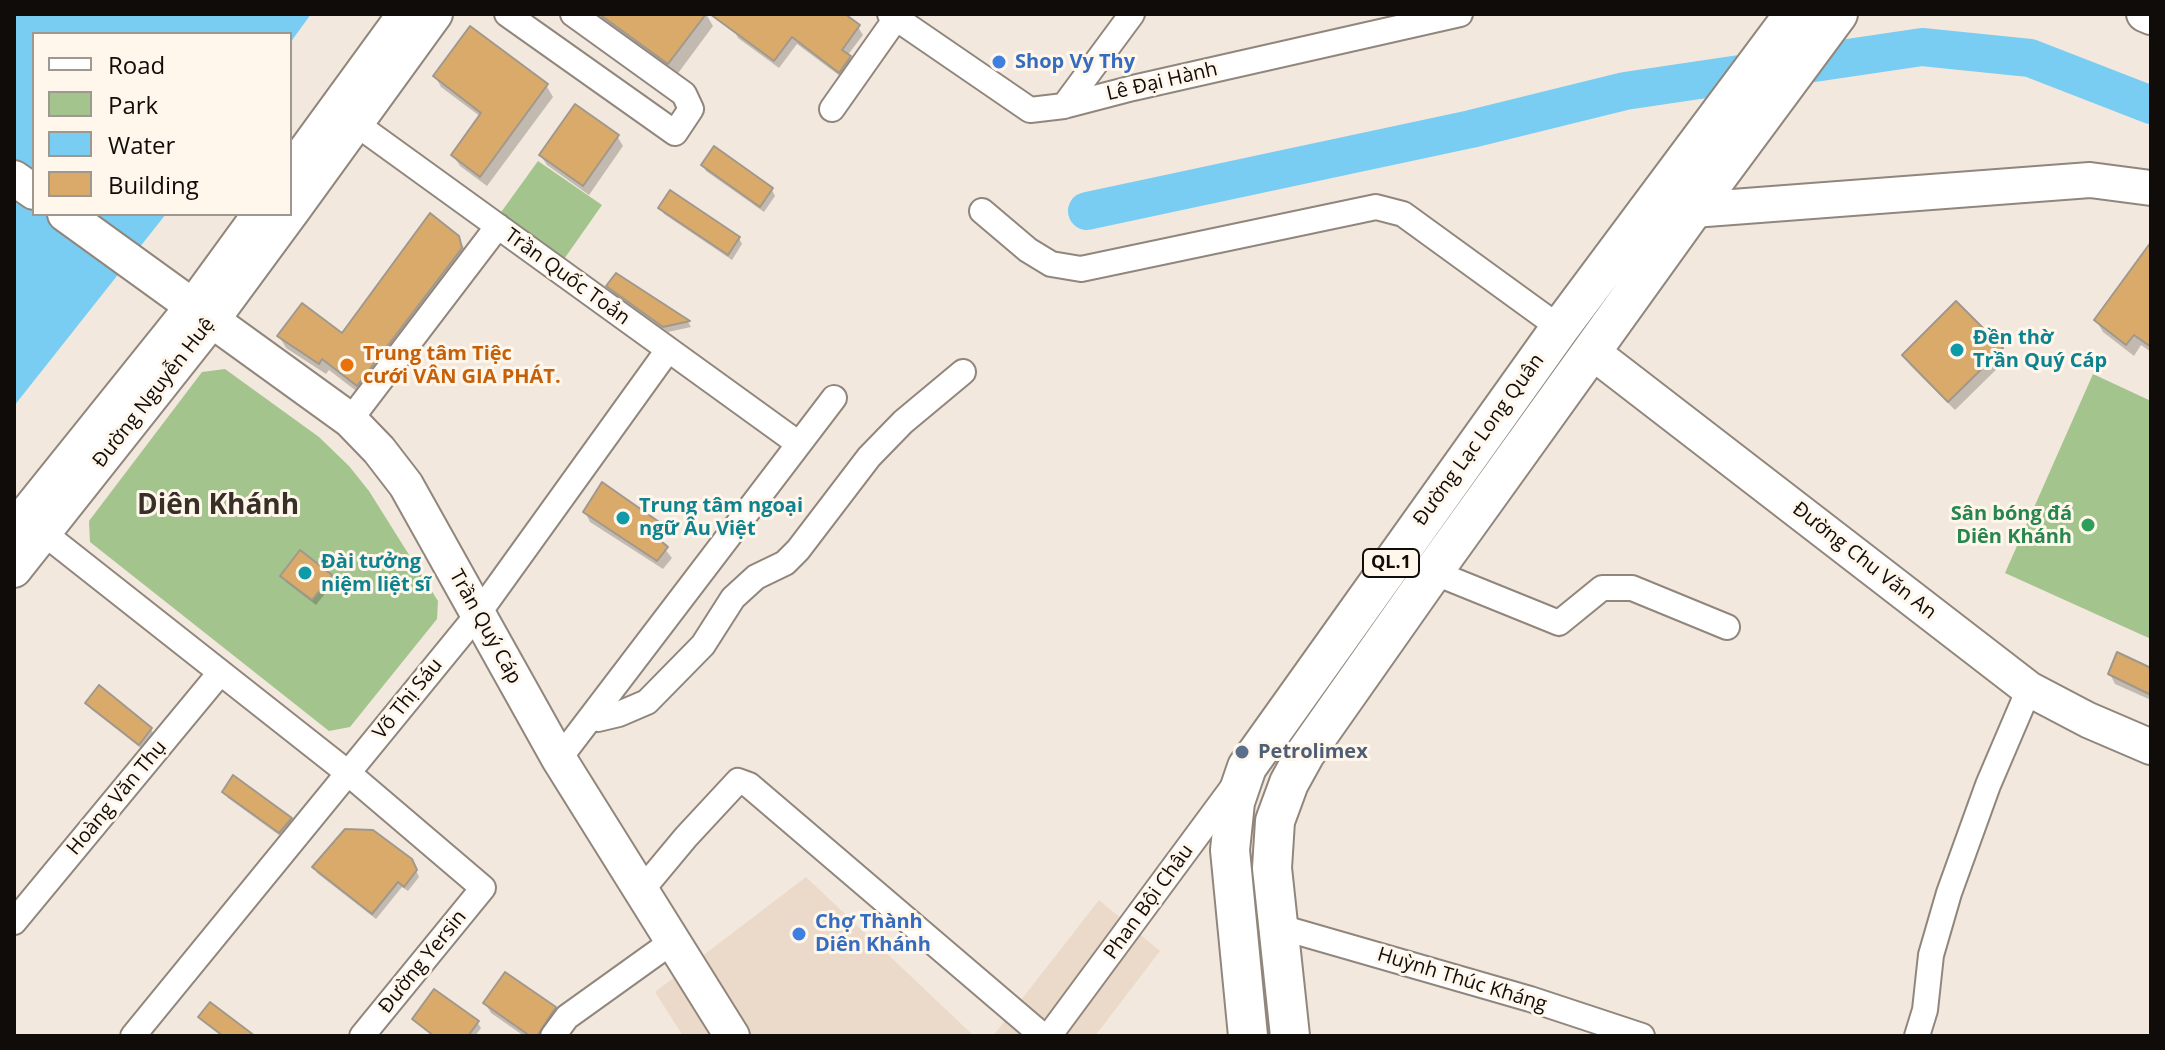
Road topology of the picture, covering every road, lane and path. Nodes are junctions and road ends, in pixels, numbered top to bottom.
1 (405, 14) edge
2 (435, 14) edge
3 (507, 14) edge
4 (573, 14) edge
5 (1132, 14) edge
6 (1460, 14) edge
7 (1794, 14) edge
8 (2144, 14) edge
9 (895, 15) edge
10 (1837, 15) edge
11 (2151, 17) edge
12 (1064, 106) junction
13 (832, 109) dead end
14 (346, 116) junction
15 (292, 170) edge
16 (14, 178) edge
17 (2151, 188) edge
18 (32, 191) edge
19 (292, 210) edge
20 (1693, 210) junction
21 (982, 211) dead end
22 (68, 216) edge
23 (259, 216) edge
24 (288, 216) edge
25 (498, 226) junction
26 (203, 313) junction
27 (1560, 328) junction
28 (668, 350) junction
29 (1591, 351) junction
30 (963, 372) dead end
31 (834, 398) dead end
32 (350, 420) junction
33 (799, 444) junction
34 (27, 526) edge
35 (14, 570) edge
36 (1433, 572) junction
37 (478, 614) junction
38 (1727, 627) dead end
39 (220, 673) junction
40 (2029, 689) junction
41 (593, 715) junction
42 (2151, 747) edge
43 (559, 759) junction
44 (1247, 767) junction
45 (348, 773) junction
46 (641, 891) junction
47 (14, 922) edge
48 (1280, 927) junction
49 (673, 941) junction
50 (133, 1036) edge
51 (362, 1036) edge
52 (553, 1036) edge
53 (732, 1036) edge
54 (1046, 1036) edge
55 (1248, 1036) edge
56 (1290, 1036) edge
57 (1642, 1036) edge
58 (1917, 1036) edge

1 - 14 street, Đường Nguyễn Huệ
2 - 14 street, Đường Nguyễn Huệ
3 - 4 street
5 - 12 street
6 - 12 street, Lê Đại Hành
7 - 27 main road, Đường Lạc Long Quân / QL.1
8 - 11 street
9 - 12 street, Lê Đại Hành
9 - 13 street
10 - 20 main road, Đường Lạc Long Quân / QL.1
14 - 15 street, Đường Nguyễn Huệ
14 - 19 street, Đường Nguyễn Huệ
14 - 25 street, Trần Quốc Toản
16 - 18 street
17 - 20 street
20 - 29 main road, Đường Lạc Long Quân / QL.1
21 - 27 street
22 - 26 street, Trần Quý Cáp
23 - 26 street, Đường Nguyễn Huệ
24 - 26 street, Đường Nguyễn Huệ
25 - 28 street, Trần Quốc Toản
25 - 32 street
26 - 32 street, Trần Quý Cáp
26 - 34 street, Đường Nguyễn Huệ
27 - 44 main road, Đường Lạc Long Quân / QL.1
28 - 33 street, Trần Quốc Toản
28 - 37 street, Võ Thị Sáu
29 - 36 main road, Đường Lạc Long Quân / QL.1
29 - 40 street, Đường Chu Văn An
30 - 41 street
31 - 33 street
32 - 37 street, Trần Quý Cáp
33 - 41 street
34 - 35 street, Đường Nguyễn Huệ
34 - 39 street
36 - 38 street
36 - 48 main road, Đường Lạc Long Quân / QL.1
37 - 43 street, Trần Quý Cáp
37 - 45 street, Võ Thị Sáu
39 - 45 street
39 - 47 street, Hoàng Văn Thụ
40 - 42 street, Đường Chu Văn An
40 - 58 street
41 - 43 street
43 - 46 street, Trần Quý Cáp
44 - 54 street, Phan Bội Châu
44 - 55 main road, Đường Lạc Long Quân / QL.1
45 - 50 street, Võ Thị Sáu
45 - 51 street, Đường Yersin
46 - 49 street, Trần Quý Cáp
46 - 54 street
48 - 56 main road, Đường Lạc Long Quân / QL.1
48 - 57 street, Huỳnh Thúc Kháng
49 - 52 street
49 - 53 street, Trần Quý Cáp

